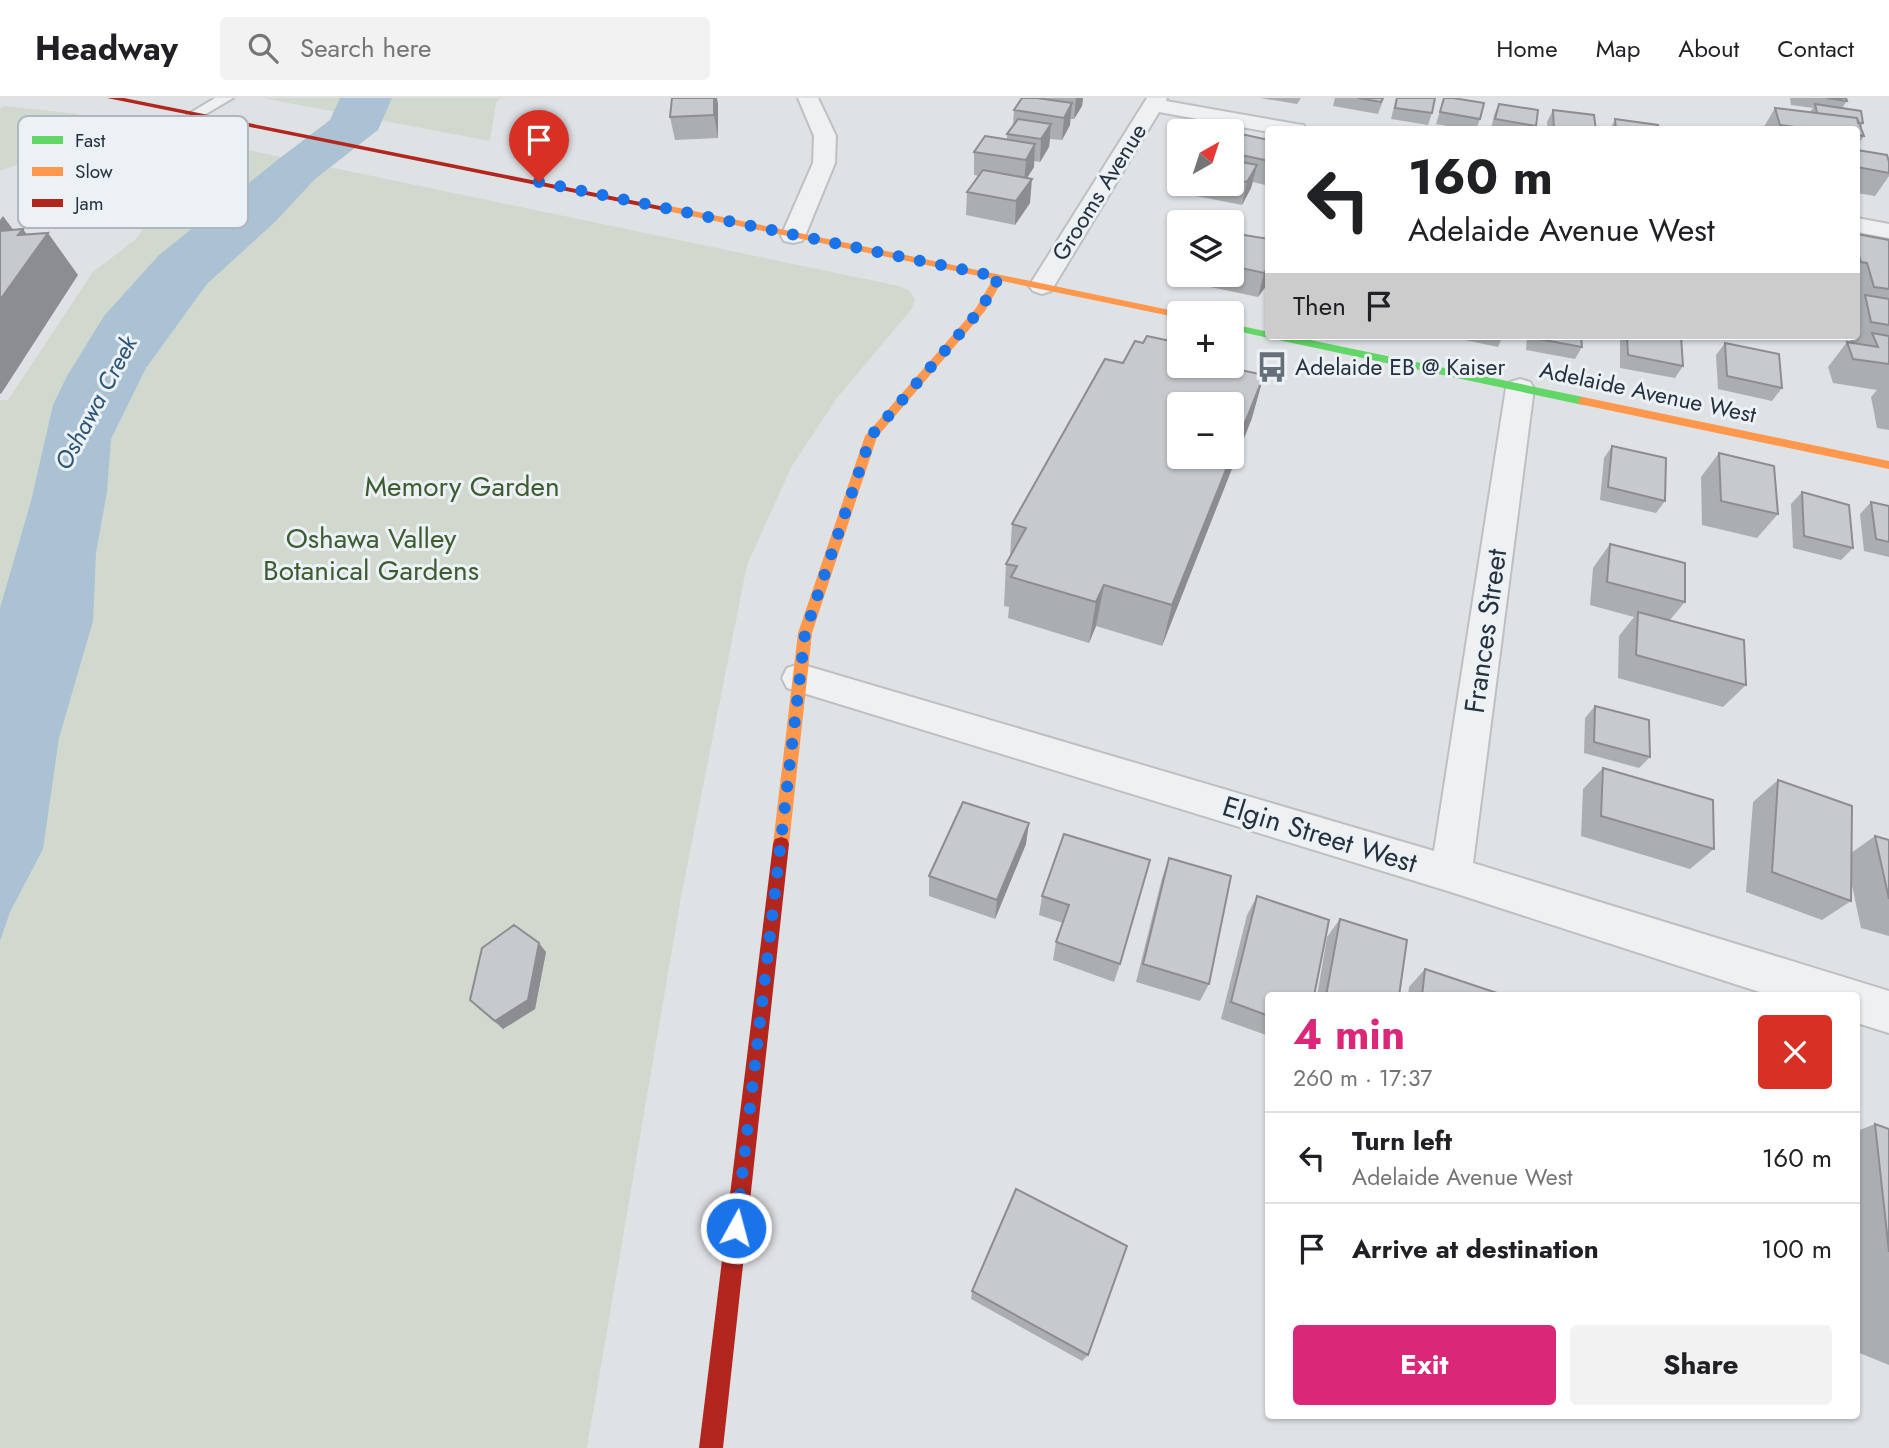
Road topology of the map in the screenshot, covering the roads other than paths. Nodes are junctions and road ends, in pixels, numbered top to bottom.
1 (111, 98) edge
2 (226, 98) edge
3 (808, 98) edge
4 (1155, 102) edge
5 (194, 115) junction
6 (199, 116) edge
7 (248, 126) edge
8 (1276, 126) edge
9 (1860, 226) edge
10 (1889, 231) edge
11 (793, 236) junction
12 (999, 277) junction
13 (1042, 286) junction
14 (1167, 313) edge
15 (1244, 330) edge
16 (1265, 334) edge
17 (1294, 340) edge
18 (1520, 388) junction
19 (1889, 465) edge
20 (800, 678) junction
21 (1451, 874) junction
22 (1826, 992) edge
23 (1860, 1003) edge
24 (1889, 1012) edge
25 (711, 1448) edge

1 - 5 main road
2 - 5 lane
3 - 11 street
4 - 8 street
4 - 13 street, Grooms Avenue
5 - 6 main road
7 - 11 main road
9 - 10 street
11 - 12 main road
12 - 13 main road
12 - 20 main road
13 - 14 main road
15 - 16 main road
17 - 18 main road, Adelaide Avenue West
18 - 19 main road, Adelaide Avenue West
18 - 21 street, Frances Street
20 - 21 street, Elgin Street West
20 - 25 main road
21 - 22 street, Elgin Street West
23 - 24 street

